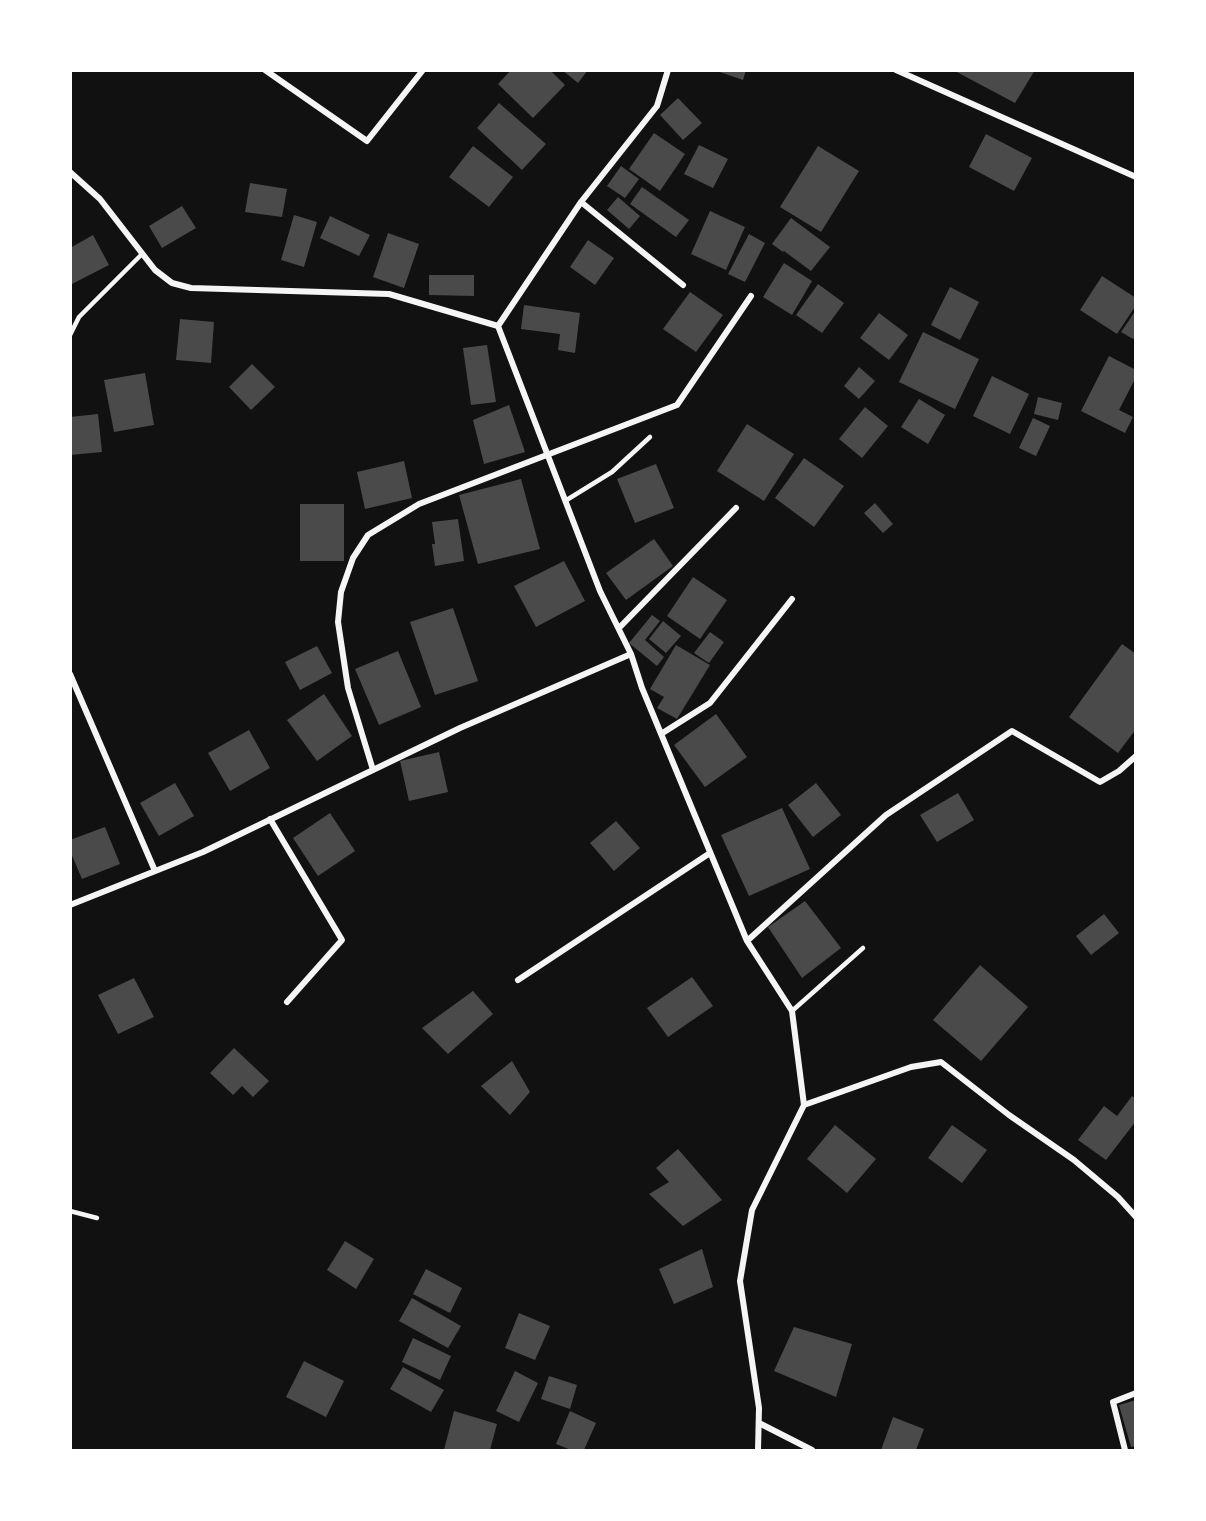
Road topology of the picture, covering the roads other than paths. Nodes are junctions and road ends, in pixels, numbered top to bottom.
1 (265, 70) edge
2 (423, 70) edge
3 (668, 70) edge
4 (898, 71) edge
5 (70, 172) edge
6 (1136, 177) edge
7 (581, 202) junction
8 (142, 254) junction
9 (682, 285) dead end
10 (751, 296) dead end
11 (498, 326) junction
12 (70, 335) edge
13 (650, 437) dead end
14 (547, 454) junction
15 (565, 501) junction
16 (736, 508) dead end
17 (792, 599) dead end
18 (619, 628) junction
19 (631, 654) junction
20 (70, 674) edge
21 (661, 734) junction
22 (1136, 756) edge
23 (373, 770) junction
24 (270, 819) junction
25 (710, 853) junction
26 (155, 871) junction
27 (70, 905) edge
28 (747, 941) junction
29 (863, 948) dead end
30 (518, 980) dead end
31 (287, 1002) dead end
32 (792, 1011) junction
33 (804, 1105) junction
34 (70, 1211) edge
35 (1136, 1216) edge
36 (97, 1218) dead end
37 (1136, 1393) edge
38 (759, 1423) junction
39 (758, 1450) edge
40 (812, 1450) edge
41 (1125, 1450) edge

1 - 2 street
3 - 7 street
4 - 6 street
5 - 8 street
7 - 9 street
7 - 11 street
8 - 11 street
8 - 12 lane
10 - 14 street
11 - 14 street
13 - 15 lane
14 - 15 street
14 - 23 street
15 - 18 street
16 - 18 street
17 - 21 street
18 - 19 street
19 - 21 street
19 - 23 street
20 - 26 street
21 - 25 street
22 - 28 street
23 - 24 street
24 - 26 street
24 - 31 street
25 - 28 street
25 - 30 street
26 - 27 street
28 - 32 street
29 - 32 lane
32 - 33 street
33 - 35 street
33 - 38 street
34 - 36 lane
37 - 41 street
38 - 39 street
38 - 40 street

